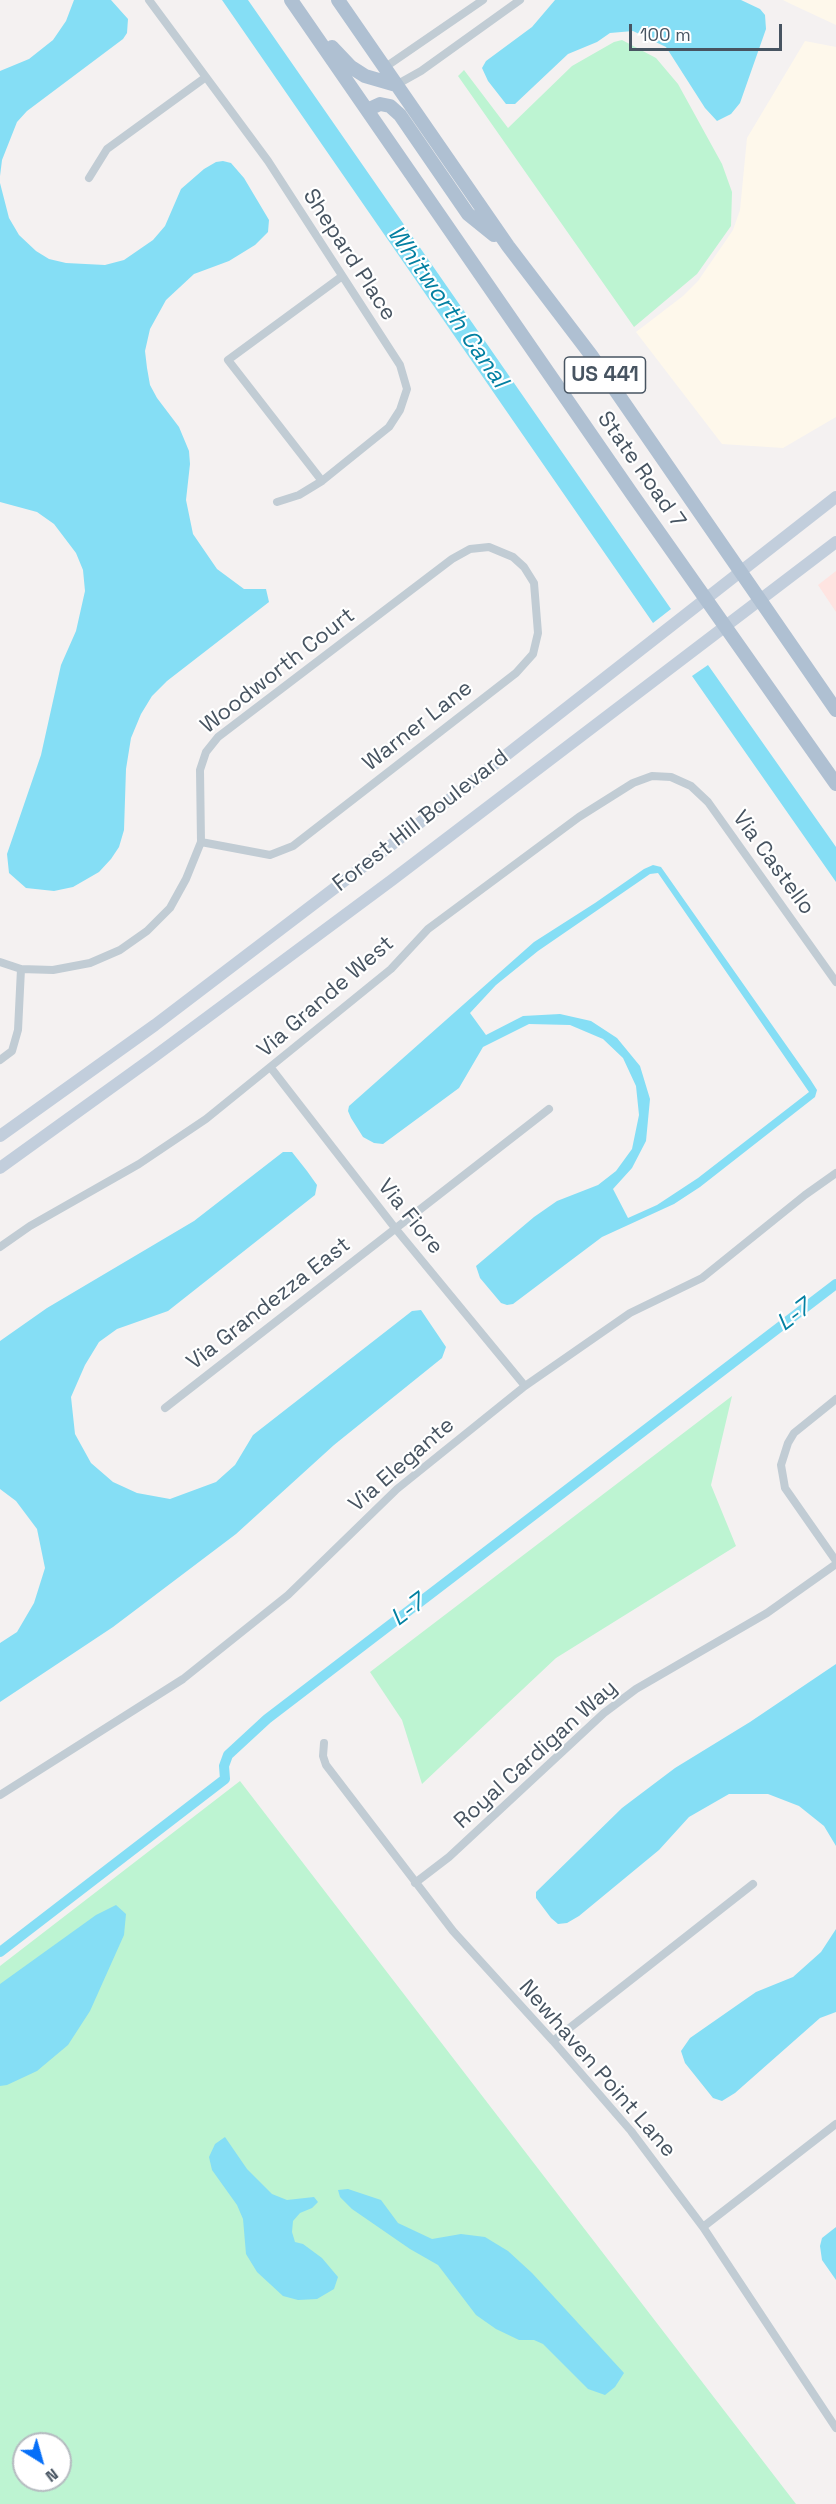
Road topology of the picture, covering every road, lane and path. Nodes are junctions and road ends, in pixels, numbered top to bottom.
1 (149, 0) edge
2 (291, 0) edge
3 (338, 0) edge
4 (483, 0) edge
5 (520, 0) edge
6 (303, 18) junction
7 (384, 68) junction
8 (206, 76) junction
9 (396, 85) junction
10 (367, 110) junction
11 (89, 178) dead end
12 (508, 246) junction
13 (341, 277) junction
14 (322, 481) junction
15 (836, 497) edge
16 (278, 502) dead end
17 (836, 542) edge
18 (489, 547) joint
19 (740, 571) junction
20 (706, 600) junction
21 (760, 601) junction
22 (725, 627) junction
23 (836, 710) edge
24 (671, 777) joint
25 (836, 784) edge
26 (201, 842) junction
27 (0, 962) edge
28 (21, 969) junction
29 (836, 982) edge
30 (0, 1060) edge
31 (271, 1068) junction
32 (549, 1109) dead end
33 (0, 1136) edge
34 (0, 1168) edge
35 (836, 1173) edge
36 (395, 1228) junction
37 (0, 1247) edge
38 (525, 1386) junction
39 (836, 1399) edge
40 (165, 1408) dead end
41 (836, 1562) edge
42 (324, 1743) dead end
43 (0, 1795) edge
44 (415, 1883) junction
45 (753, 1884) dead end
46 (553, 2041) junction
47 (836, 2124) edge
48 (703, 2227) junction
49 (836, 2428) edge

1 - 8 street, Shepard Place
2 - 6 main road, State Road 7 / US 441
3 - 7 main road, State Road 7 / US 441
4 - 7 street
5 - 9 street
6 - 9 main road
6 - 10 main road, State Road 7 / US 441
7 - 9 main road, State Road 7 / US 441
8 - 11 street
8 - 13 street, Shepard Place
9 - 12 main road, State Road 7 / US 441
10 - 12 main road
10 - 20 main road, State Road 7 / US 441
12 - 19 main road, State Road 7 / US 441
13 - 14 street, Shepard Place
13 - 14 street
14 - 16 street, Shepard Place
15 - 19 main road, Forest Hill Boulevard
17 - 21 main road, Forest Hill Boulevard
18 - 26 street, Woodworth Court
18 - 26 street, Warner Lane
19 - 20 main road, Forest Hill Boulevard
19 - 21 main road, State Road 7 / US 441
20 - 22 main road, State Road 7 / US 441
20 - 33 main road, Forest Hill Boulevard
21 - 22 main road, Forest Hill Boulevard
21 - 23 main road, State Road 7 / US 441
22 - 25 main road, State Road 7 / US 441
22 - 34 main road, Forest Hill Boulevard
24 - 29 street, Via Castello
24 - 31 street, Via Grande West
26 - 28 street, Woodworth Court
27 - 28 street, Woodworth Court
28 - 30 street
31 - 36 street, Via Fiore
31 - 37 street, Via Grande West
32 - 36 street, Via Grandezza East
35 - 38 street, Via Elegante
36 - 38 street, Via Fiore
36 - 40 street, Via Grandezza East
38 - 43 street, Via Elegante
39 - 41 street
41 - 44 street, Royal Cardigan Way
42 - 44 street, Newhaven Point Lane
44 - 46 street, Newhaven Point Lane
45 - 46 street
46 - 48 street, Newhaven Point Lane
47 - 48 street
48 - 49 street, Newhaven Point Lane

